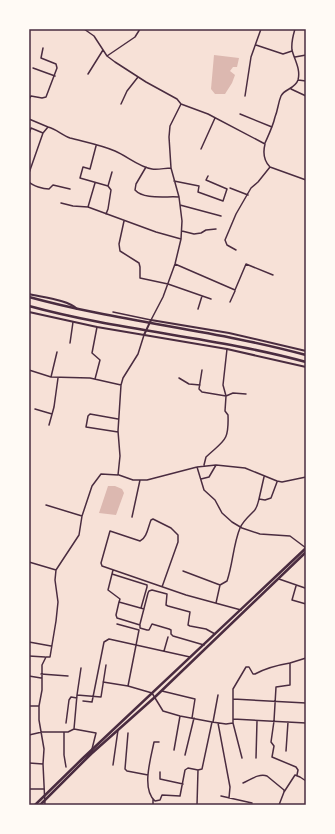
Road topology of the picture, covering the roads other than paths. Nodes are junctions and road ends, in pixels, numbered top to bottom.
1 (84, 29) edge
2 (140, 29) edge
3 (261, 29) edge
4 (295, 29) edge
5 (255, 45) junction
6 (43, 48) dead end
7 (103, 50) junction
8 (292, 52) junction
9 (306, 55) edge
10 (106, 56) junction
11 (295, 57) junction
12 (33, 68) dead end
13 (88, 74) dead end
14 (55, 76) junction
15 (138, 77) junction
16 (298, 80) junction
17 (306, 80) edge
18 (291, 89) junction
19 (245, 96) dead end
20 (306, 96) edge
21 (29, 99) edge
22 (121, 104) dead end
23 (181, 104) junction
24 (240, 114) dead end
25 (215, 118) junction
26 (29, 119) edge
27 (48, 127) junction
28 (272, 127) junction
29 (30, 128) edge
30 (44, 133) junction
31 (29, 134) edge
32 (265, 144) junction
33 (96, 146) junction
34 (201, 150) dead end
35 (146, 167) junction
36 (270, 167) junction
37 (170, 168) junction
38 (112, 172) dead end
39 (29, 173) edge
40 (208, 176) dead end
41 (306, 180) edge
42 (174, 181) junction
43 (29, 182) edge
44 (95, 183) junction
45 (108, 186) junction
46 (230, 188) dead end
47 (70, 190) dead end
48 (248, 195) junction
49 (179, 196) junction
50 (61, 203) dead end
51 (180, 205) junction
52 (88, 207) junction
53 (106, 214) junction
54 (221, 216) dead end
55 (124, 221) junction
56 (216, 230) dead end
57 (182, 231) junction
58 (181, 239) junction
59 (236, 250) dead end
60 (175, 264) junction
61 (273, 275) dead end
62 (168, 284) junction
63 (235, 290) junction
64 (29, 294) edge
65 (202, 296) junction
66 (29, 297) edge
67 (211, 299) dead end
68 (230, 302) dead end
69 (29, 306) edge
70 (77, 309) junction
71 (198, 309) dead end
72 (29, 312) edge
73 (113, 312) dead end
74 (151, 320) junction
75 (73, 322) junction
76 (149, 324) junction
77 (97, 327) junction
78 (146, 331) junction
79 (144, 335) junction
80 (228, 335) junction
81 (70, 343) dead end
82 (283, 347) junction
83 (227, 349) junction
84 (306, 351) edge
85 (57, 352) dead end
86 (306, 355) edge
87 (306, 362) edge
88 (306, 367) edge
89 (29, 370) edge
90 (202, 370) dead end
91 (51, 377) junction
92 (58, 378) junction
93 (179, 378) dead end
94 (95, 379) junction
95 (121, 385) junction
96 (200, 385) junction
97 (246, 394) dead end
98 (226, 396) junction
99 (35, 409) dead end
100 (52, 414) junction
101 (119, 419) junction
102 (49, 426) dead end
103 (118, 432) junction
104 (204, 465) junction
105 (216, 465) junction
106 (197, 467) junction
107 (118, 475) junction
108 (264, 477) junction
109 (306, 477) edge
110 (201, 479) junction
111 (140, 480) junction
112 (277, 481) junction
113 (259, 499) junction
114 (46, 505) dead end
115 (82, 516) junction
116 (132, 517) dead end
117 (241, 527) junction
118 (306, 548) edge
119 (306, 553) edge
120 (29, 562) edge
121 (56, 570) junction
122 (113, 570) junction
123 (183, 571) dead end
124 (112, 574) junction
125 (278, 579) junction
126 (220, 585) junction
127 (296, 586) junction
128 (162, 587) junction
129 (305, 588) edge
130 (119, 602) junction
131 (216, 603) junction
132 (306, 604) edge
133 (141, 608) junction
134 (144, 608) junction
135 (241, 610) junction
136 (116, 624) dead end
137 (140, 625) junction
138 (215, 634) junction
139 (168, 637) dead end
140 (29, 642) edge
141 (136, 645) junction
142 (204, 645) junction
143 (51, 646) junction
144 (164, 651) junction
145 (29, 656) edge
146 (190, 657) junction
147 (46, 658) junction
148 (306, 658) edge
149 (290, 663) junction
150 (106, 666) dead end
151 (81, 668) dead end
152 (41, 674) junction
153 (29, 676) edge
154 (68, 676) dead end
155 (41, 678) junction
156 (103, 682) junction
157 (128, 686) junction
158 (161, 691) junction
159 (152, 693) junction
160 (77, 695) junction
161 (218, 695) dead end
162 (94, 696) junction
163 (155, 697) junction
164 (77, 698) junction
165 (233, 699) junction
166 (83, 701) dead end
167 (275, 701) junction
168 (306, 702) edge
169 (29, 706) edge
170 (39, 706) junction
171 (180, 716) junction
172 (193, 718) junction
173 (232, 719) junction
174 (258, 721) junction
175 (274, 721) junction
176 (213, 722) junction
177 (288, 722) junction
178 (66, 723) dead end
179 (218, 723) junction
180 (233, 723) junction
181 (306, 723) edge
182 (74, 729) junction
183 (118, 730) junction
184 (42, 732) junction
185 (64, 732) junction
186 (128, 733) dead end
187 (29, 735) edge
188 (159, 742) dead end
189 (92, 749) junction
190 (174, 750) dead end
191 (286, 751) dead end
192 (185, 754) dead end
193 (242, 758) dead end
194 (256, 758) dead end
195 (29, 763) edge
196 (43, 764) junction
197 (113, 765) dead end
198 (66, 767) dead end
199 (198, 770) junction
200 (160, 772) dead end
201 (148, 775) junction
202 (297, 775) junction
203 (306, 781) edge
204 (182, 784) junction
205 (243, 784) dead end
206 (29, 789) edge
207 (44, 789) junction
208 (284, 792) junction
209 (44, 796) junction
210 (221, 796) dead end
211 (229, 798) junction
212 (44, 800) junction
213 (153, 800) junction
214 (252, 803) dead end
215 (35, 805) edge
216 (40, 805) edge
217 (45, 805) edge
218 (152, 805) edge
219 (197, 805) edge
220 (279, 805) edge

1 - 7 street
2 - 10 street
3 - 5 street
4 - 8 street
5 - 8 street
5 - 19 street
6 - 14 street
7 - 10 street
7 - 13 street
8 - 11 street
9 - 11 street
10 - 15 street
11 - 16 street
12 - 14 street
14 - 21 street
15 - 22 street
15 - 23 street
16 - 17 street
16 - 18 street
18 - 20 street
18 - 28 street
23 - 25 street
23 - 37 street
24 - 28 street
25 - 32 street
25 - 34 street
26 - 27 street
27 - 30 street
27 - 33 street
28 - 32 street
29 - 30 street
29 - 31 street
30 - 39 street
32 - 36 street
33 - 35 street
33 - 44 street
35 - 37 street
35 - 49 street
36 - 41 street
36 - 48 street
37 - 42 street
38 - 45 street
40 - 42 street
42 - 49 street
43 - 47 street
44 - 45 street
44 - 52 street
45 - 53 street
46 - 48 street
48 - 59 street
49 - 51 street
50 - 52 street
51 - 54 street
51 - 57 street
52 - 53 street
53 - 55 street
55 - 58 street
55 - 62 street
56 - 57 street
57 - 58 street
58 - 60 street
60 - 62 street
60 - 63 street
61 - 63 street
62 - 65 street
62 - 74 street
63 - 68 street
64 - 70 street
65 - 67 street
65 - 71 street
66 - 70 main road
69 - 78 main road
70 - 76 main road
72 - 75 street
73 - 74 street
74 - 76 street
74 - 80 street
75 - 77 street
75 - 81 street
76 - 78 street
76 - 80 main road
77 - 79 street
77 - 94 street
78 - 79 street
78 - 87 main road
79 - 83 street
79 - 95 street
80 - 82 main road
82 - 84 street
82 - 86 main road
83 - 88 street
83 - 98 street
85 - 91 street
89 - 91 street
90 - 96 street
91 - 92 street
92 - 94 street
92 - 100 street
93 - 96 street
94 - 95 street
95 - 101 street
96 - 98 street
97 - 98 street
98 - 104 street
99 - 100 street
100 - 102 street
101 - 103 street
101 - 103 street
103 - 107 street
104 - 105 street
104 - 106 street
105 - 108 street
105 - 110 street
106 - 110 street
106 - 111 street
107 - 111 street
107 - 115 street
108 - 112 street
108 - 113 street
109 - 112 street
110 - 117 street
111 - 116 street
112 - 113 street
113 - 117 street
114 - 115 street
115 - 121 street
117 - 118 street
117 - 126 street
118 - 135 main road
119 - 125 main road
120 - 121 street
121 - 143 street
122 - 124 street
122 - 128 street
122 - 128 street
123 - 126 street
124 - 130 street
124 - 133 street
125 - 127 street
125 - 158 main road
126 - 131 street
127 - 129 street
127 - 132 street
128 - 131 street
130 - 133 street
130 - 137 street
131 - 135 street
133 - 134 street
134 - 137 street
134 - 138 street
135 - 138 main road
136 - 141 street
137 - 142 street
138 - 142 main road
139 - 144 street
140 - 143 street
141 - 144 street
141 - 157 street
141 - 162 street
142 - 146 main road
143 - 147 street
144 - 146 street
145 - 147 street
146 - 159 main road
147 - 152 street
148 - 149 street
149 - 165 street
149 - 167 street
150 - 156 street
151 - 160 street
152 - 154 street
152 - 155 street
153 - 155 street
155 - 170 street
156 - 157 street
156 - 162 street
157 - 159 street
158 - 163 main road
158 - 172 street
159 - 163 street
159 - 189 main road
160 - 162 street
160 - 164 street
161 - 176 street
162 - 166 street
163 - 171 street
163 - 183 main road
164 - 178 street
164 - 182 street
165 - 167 street
165 - 173 street
167 - 168 street
167 - 175 street
169 - 170 street
170 - 184 street
171 - 172 street
171 - 190 street
172 - 176 street
172 - 192 street
173 - 174 street
173 - 180 street
174 - 175 street
174 - 194 street
175 - 177 street
175 - 202 street
176 - 179 street
176 - 199 street
177 - 181 street
177 - 191 street
179 - 180 street
179 - 211 street
180 - 193 street
182 - 185 street
182 - 189 street
183 - 197 street
183 - 212 main road
184 - 185 street
184 - 187 street
184 - 196 street
185 - 198 street
186 - 201 street
188 - 201 street
189 - 209 main road
195 - 196 street
196 - 207 street
199 - 204 street
199 - 219 street
200 - 204 street
201 - 213 street
202 - 203 street
202 - 208 street
204 - 213 street
205 - 208 street
206 - 207 street
207 - 209 street
208 - 220 street
209 - 212 street
209 - 215 main road
210 - 211 street
211 - 214 street
212 - 216 main road
212 - 217 street
213 - 218 street

